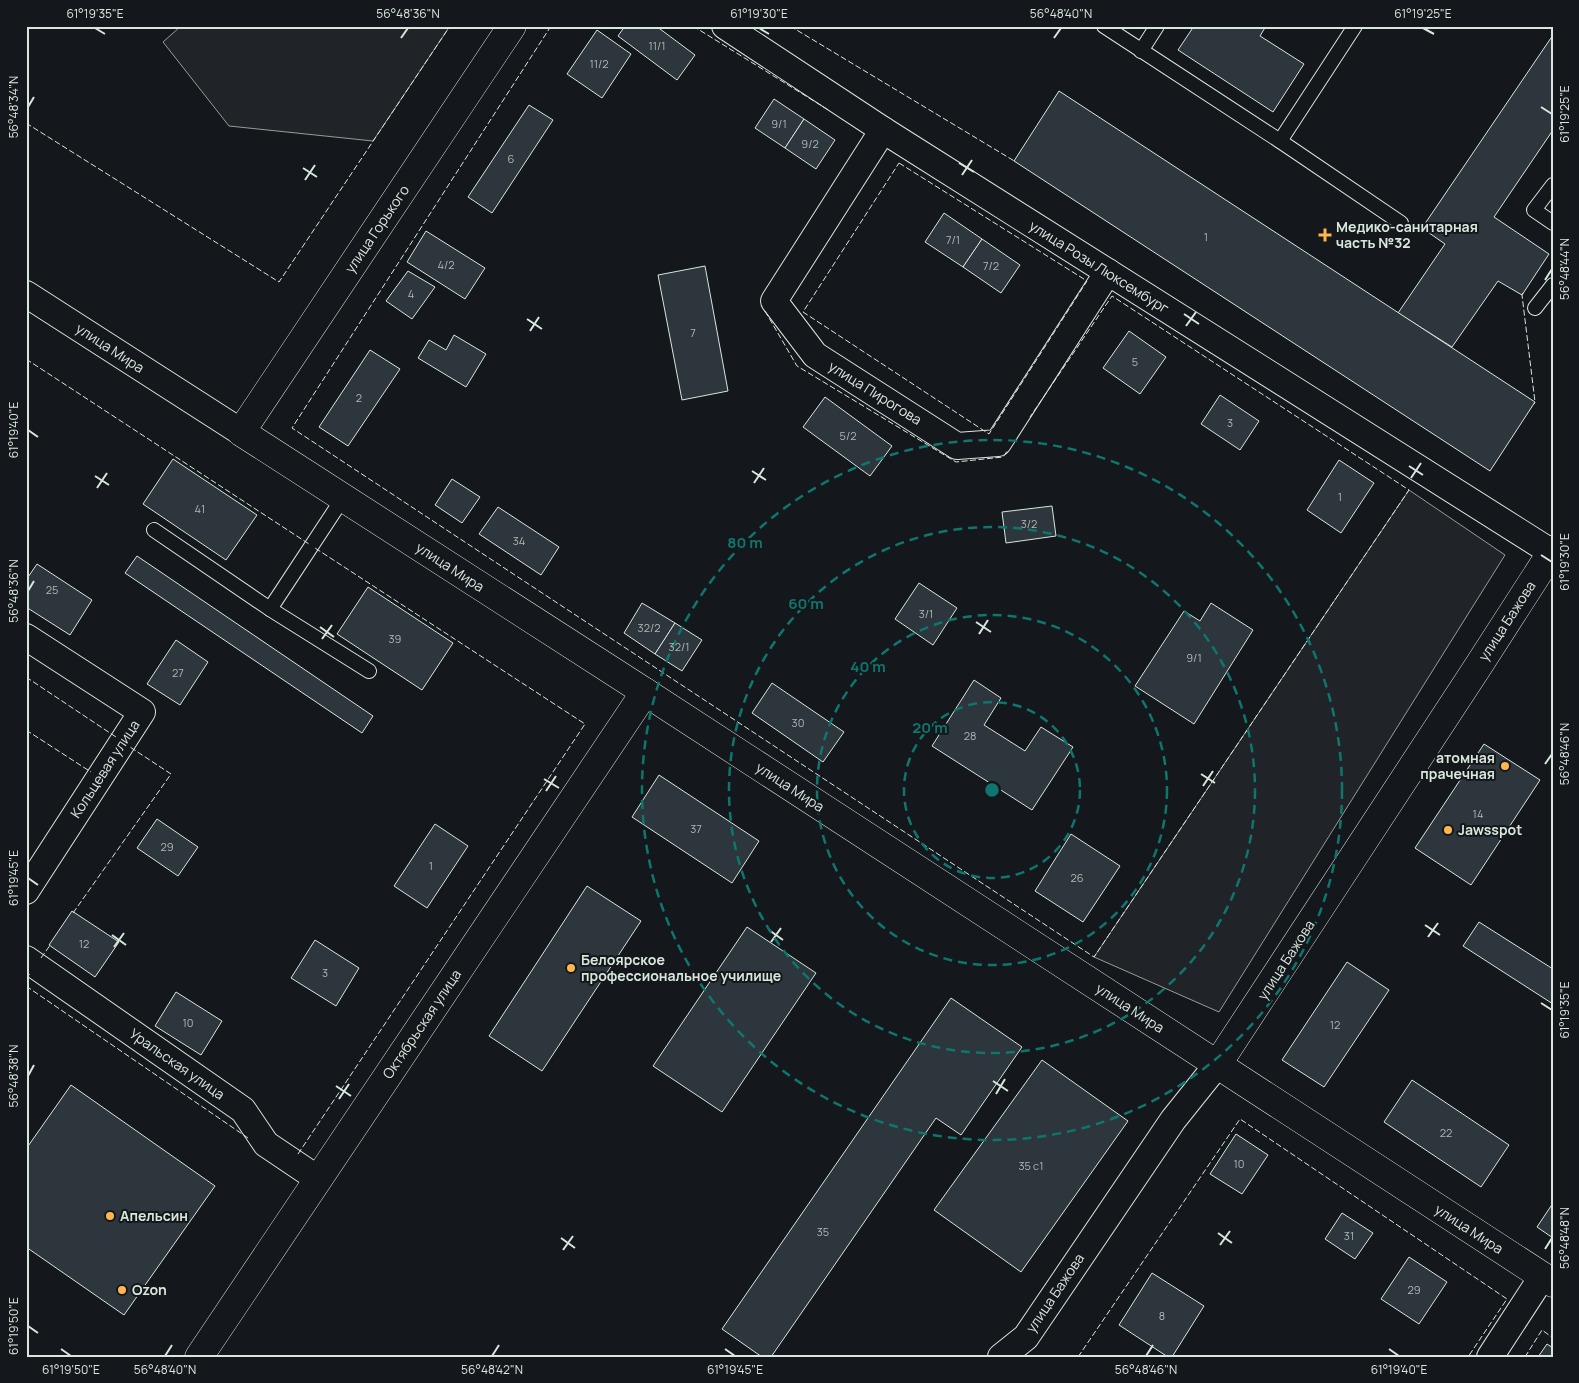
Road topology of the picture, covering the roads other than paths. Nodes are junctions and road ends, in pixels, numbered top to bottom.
1 (512, 26) edge
2 (725, 26) edge
3 (1104, 26) edge
4 (1157, 26) edge
5 (1356, 26) edge
6 (1141, 51) junction
7 (884, 130) junction
8 (1280, 140) junction
9 (1553, 185) edge
10 (1400, 223) dead end
11 (1553, 223) edge
12 (1108, 272) junction
13 (1553, 285) edge
14 (26, 294) edge
15 (1535, 308) dead end
16 (241, 432) junction
17 (343, 498) junction
18 (154, 530) dead end
19 (1552, 551) edge
20 (270, 609) junction
21 (26, 637) edge
22 (369, 671) dead end
23 (645, 692) junction
24 (26, 891) edge
25 (26, 959) edge
26 (1217, 1065) junction
27 (318, 1179) junction
28 (1548, 1280) edge
29 (199, 1357) edge
30 (1001, 1357) edge
31 (1490, 1357) edge

1 - 16 street, улица Горького
2 - 7 street, улица Розы Люксембург
3 - 6 lane
4 - 6 lane
5 - 8 lane
6 - 8 lane
7 - 12 street, улица Розы Люксембург
7 - 12 street, улица Пирогова
8 - 10 lane
9 - 11 lane
12 - 19 street, улица Розы Люксембург
13 - 15 lane
14 - 16 street, улица Мира
16 - 17 street, улица Мира
17 - 20 lane
17 - 23 street, улица Мира
18 - 20 lane
19 - 26 street, улица Бажова
20 - 22 lane
21 - 24 street, Кольцевая улица
23 - 26 street, улица Мира
23 - 27 street, Октябрьская улица
25 - 27 street, Уральская улица
26 - 28 street, улица Мира
26 - 30 street, улица Бажова
27 - 29 street, Октябрьская улица
28 - 31 street

